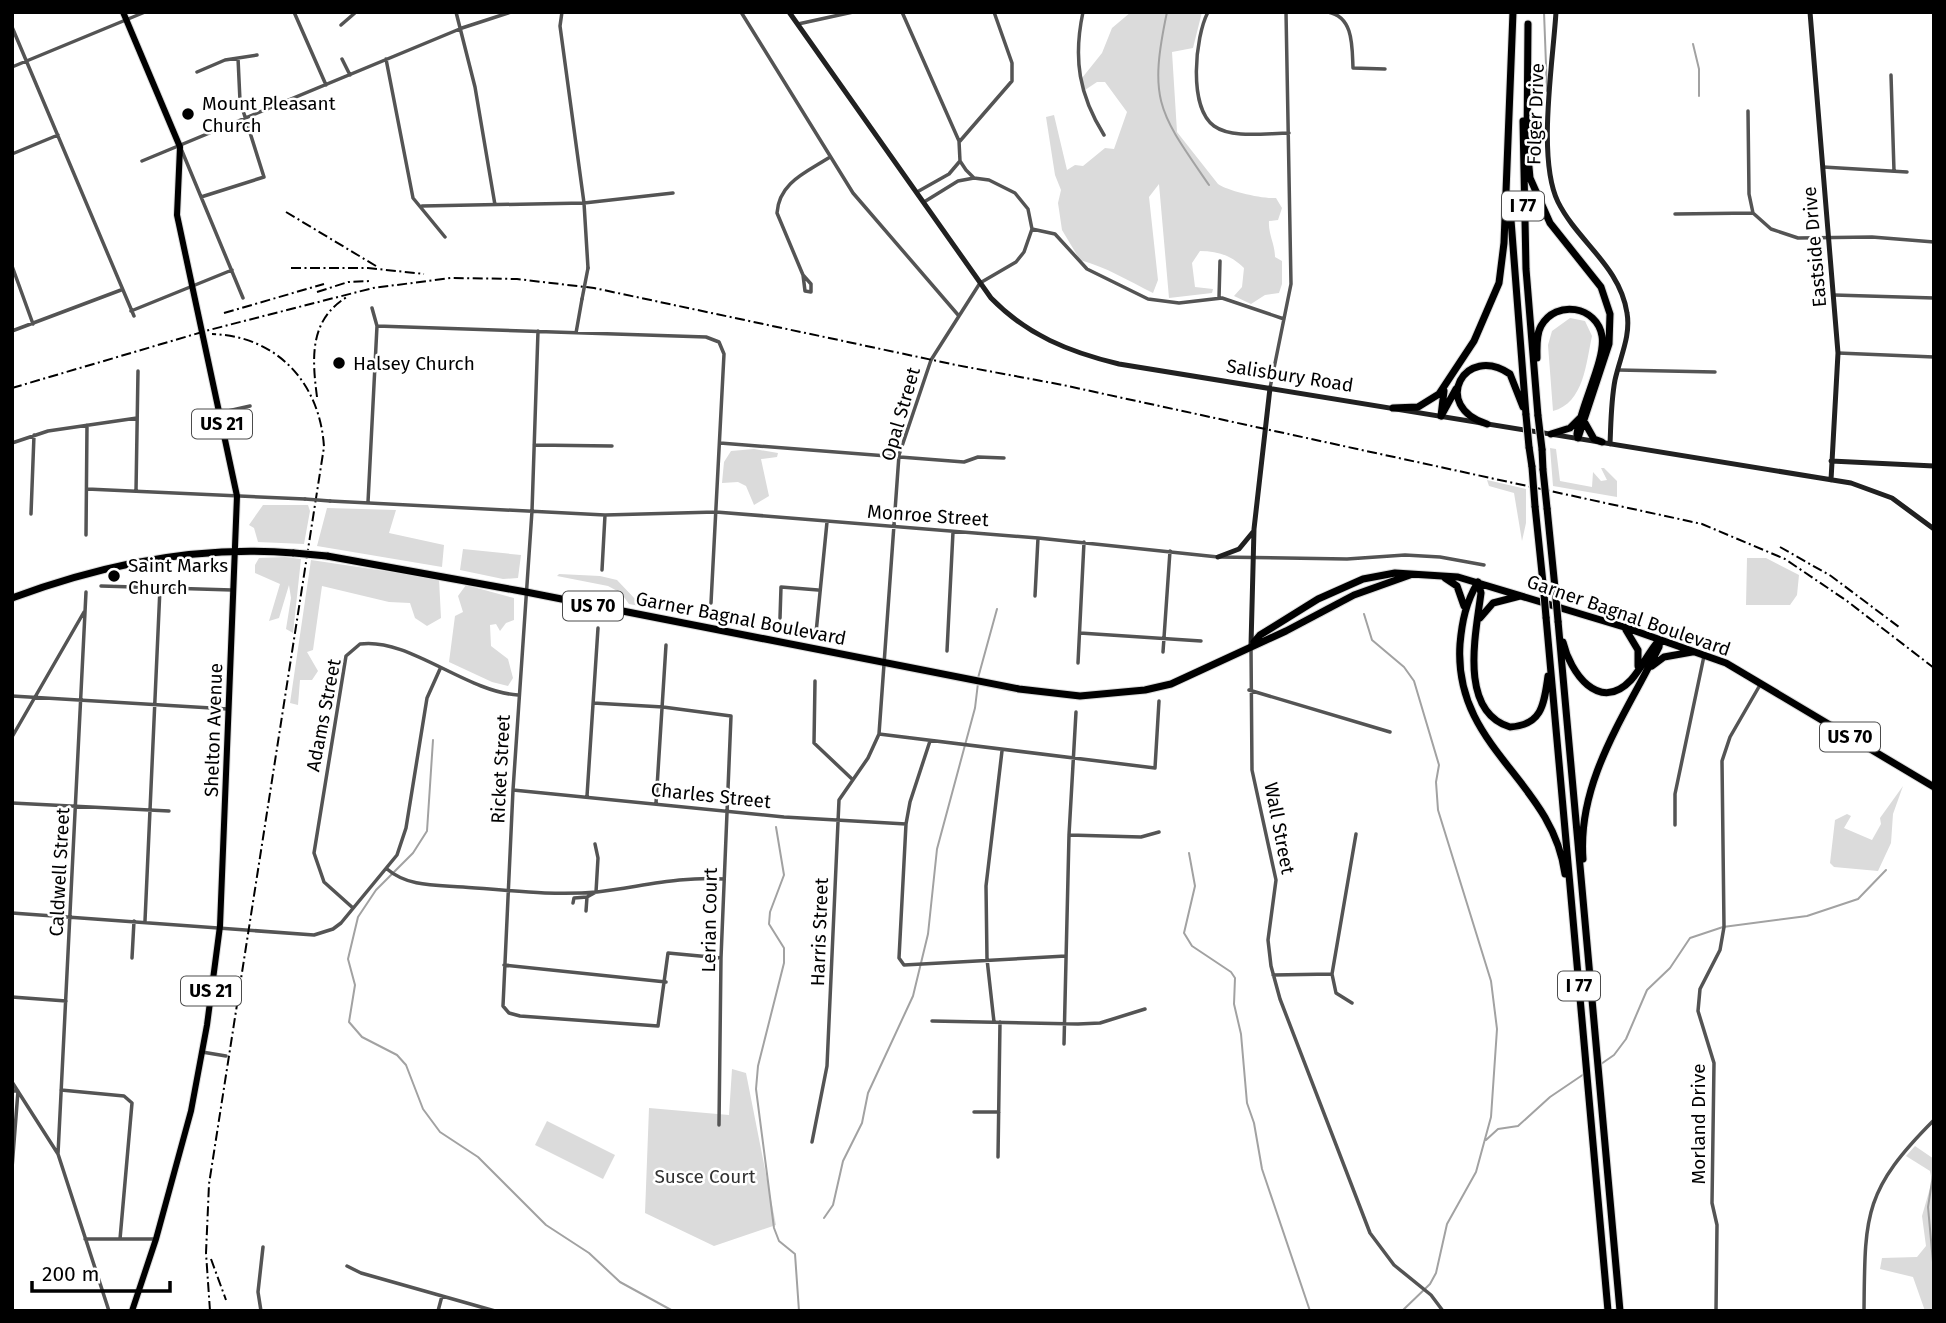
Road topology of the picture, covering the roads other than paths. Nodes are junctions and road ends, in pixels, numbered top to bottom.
1 (123, 12) edge
2 (145, 12) edge
3 (294, 12) edge
4 (356, 12) edge
5 (456, 12) edge
6 (511, 12) edge
7 (562, 12) edge
8 (741, 12) edge
9 (789, 12) edge
10 (853, 12) edge
11 (902, 12) edge
12 (994, 12) edge
13 (1083, 12) edge
14 (1208, 12) edge
15 (1286, 12) edge
16 (1328, 12) edge
17 (1513, 12) edge
18 (1529, 12) edge
19 (1556, 12) edge
20 (1811, 12) edge
21 (127, 20) junction
22 (798, 24) junction
23 (1528, 24) junction
24 (341, 25) dead end
25 (12, 27) edge
26 (462, 28) junction
27 (257, 55) dead end
28 (238, 58) junction
29 (342, 59) dead end
30 (386, 60) junction
31 (27, 61) junction
32 (12, 68) edge
33 (1385, 69) dead end
34 (197, 72) dead end
35 (350, 75) junction
36 (1891, 75) dead end
37 (326, 85) junction
38 (1748, 111) dead end
39 (246, 119) junction
40 (1289, 133) junction
41 (58, 135) junction
42 (1104, 135) dead end
43 (960, 141) junction
44 (180, 147) junction
45 (12, 154) edge
46 (830, 157) junction
47 (142, 161) dead end
48 (961, 161) junction
49 (1507, 161) junction
50 (1823, 167) junction
51 (1894, 171) junction
52 (1907, 172) dead end
53 (974, 178) junction
54 (917, 192) junction
55 (673, 193) dead end
56 (201, 197) junction
57 (924, 202) junction
58 (584, 203) junction
59 (495, 205) junction
60 (422, 206) junction
61 (1753, 213) junction
62 (1675, 214) dead end
63 (1032, 229) junction
64 (445, 237) dead end
65 (1830, 237) junction
66 (1934, 242) edge
67 (1220, 261) dead end
68 (12, 266) edge
69 (232, 270) junction
70 (803, 275) dead end
71 (980, 283) junction
72 (192, 286) junction
73 (122, 289) junction
74 (1834, 295) junction
75 (243, 298) dead end
76 (1219, 298) junction
77 (1934, 298) edge
78 (372, 308) dead end
79 (131, 311) junction
80 (134, 316) dead end
81 (959, 316) junction
82 (1284, 319) junction
83 (33, 324) junction
84 (377, 326) junction
85 (12, 331) edge
86 (538, 331) junction
87 (576, 333) junction
88 (1838, 353) junction
89 (1934, 357) edge
90 (1618, 370) junction
91 (138, 371) dead end
92 (1715, 372) dead end
93 (1459, 383) junction
94 (1447, 384) junction
95 (1270, 388) junction
96 (1537, 400) junction
97 (250, 406) dead end
98 (1394, 408) junction
99 (219, 413) junction
100 (1526, 415) junction
101 (1441, 416) junction
102 (138, 418) junction
103 (1582, 419) junction
104 (1487, 424) junction
105 (87, 425) junction
106 (1551, 434) junction
107 (34, 435) junction
108 (1578, 438) junction
109 (12, 443) edge
110 (720, 443) junction
111 (1606, 443) junction
112 (534, 445) junction
113 (612, 446) dead end
114 (899, 455) junction
115 (1004, 458) dead end
116 (1831, 461) junction
117 (1934, 466) edge
118 (1831, 480) junction
119 (87, 489) junction
120 (136, 491) junction
121 (237, 496) junction
122 (368, 502) junction
123 (532, 511) junction
124 (716, 512) junction
125 (31, 514) dead end
126 (605, 515) junction
127 (827, 522) junction
128 (892, 527) junction
129 (1254, 529) junction
130 (1934, 529) edge
131 (953, 532) junction
132 (86, 535) dead end
133 (1038, 538) junction
134 (1084, 542) junction
135 (1170, 551) junction
136 (235, 552) junction
137 (1218, 558) junction
138 (1252, 559) junction
139 (1484, 565) dead end
140 (602, 570) dead end
141 (1410, 575) junction
142 (1438, 575) junction
143 (1478, 582) junction
144 (101, 586) dead end
145 (160, 588) junction
146 (234, 590) junction
147 (818, 590) junction
148 (86, 592) dead end
149 (526, 592) junction
150 (1035, 596) dead end
151 (1525, 596) junction
152 (12, 598) edge
153 (711, 603) dead end
154 (85, 610) junction
155 (1464, 610) junction
156 (780, 618) dead end
157 (1558, 621) junction
158 (1623, 627) junction
159 (598, 628) dead end
160 (1477, 629) junction
161 (816, 633) dead end
162 (1080, 633) junction
163 (1164, 638) junction
164 (1660, 639) junction
165 (1201, 641) dead end
166 (666, 645) dead end
167 (1251, 645) junction
168 (947, 651) dead end
169 (1163, 652) dead end
170 (1705, 654) junction
171 (883, 661) junction
172 (1549, 662) junction
173 (1078, 663) dead end
174 (440, 668) junction
175 (1647, 671) junction
176 (1636, 673) junction
177 (815, 681) dead end
178 (1761, 683) junction
179 (1250, 690) junction
180 (518, 695) junction
181 (12, 696) edge
182 (34, 697) junction
183 (82, 700) junction
184 (1159, 701) dead end
185 (593, 703) junction
186 (155, 705) junction
187 (663, 707) junction
188 (230, 709) junction
189 (1076, 712) dead end
190 (1390, 732) dead end
191 (879, 734) junction
192 (12, 737) edge
193 (930, 741) junction
194 (1002, 751) junction
195 (1073, 759) junction
196 (852, 779) junction
197 (1934, 787) edge
198 (513, 790) junction
199 (587, 796) junction
200 (12, 803) edge
201 (656, 803) junction
202 (76, 807) junction
203 (727, 809) junction
204 (150, 811) junction
205 (169, 811) dead end
206 (837, 820) junction
207 (906, 824) junction
208 (1675, 825) dead end
209 (1158, 832) dead end
210 (1356, 834) dead end
211 (1069, 835) junction
212 (595, 844) dead end
213 (387, 869) junction
214 (724, 879) junction
215 (507, 890) junction
216 (596, 892) junction
217 (587, 897) junction
218 (573, 903) dead end
219 (353, 908) junction
220 (586, 911) dead end
221 (12, 913) edge
222 (71, 917) junction
223 (134, 921) junction
224 (145, 921) junction
225 (220, 926) junction
226 (1585, 935) junction
227 (1066, 956) junction
228 (132, 958) dead end
229 (721, 958) junction
230 (987, 959) junction
231 (505, 965) junction
232 (1332, 974) junction
233 (1273, 975) junction
234 (666, 982) junction
235 (1578, 982) junction
236 (12, 998) edge
237 (66, 1001) junction
238 (1352, 1003) dead end
239 (1145, 1009) dead end
240 (932, 1021) dead end
241 (994, 1022) junction
242 (1000, 1022) junction
243 (1064, 1024) junction
244 (1064, 1044) dead end
245 (202, 1052) junction
246 (226, 1056) dead end
247 (12, 1082) edge
248 (61, 1090) junction
249 (12, 1091) edge
250 (18, 1091) junction
251 (974, 1112) dead end
252 (999, 1112) junction
253 (1934, 1120) edge
254 (719, 1125) dead end
255 (811, 1142) dead end
256 (58, 1154) junction
257 (998, 1157) dead end
258 (12, 1168) edge
259 (85, 1239) junction
260 (120, 1239) junction
261 (156, 1239) junction
262 (263, 1247) dead end
263 (347, 1266) dead end
264 (442, 1296) junction
265 (108, 1311) edge
266 (132, 1311) edge
267 (261, 1311) edge
268 (438, 1311) edge
269 (495, 1311) edge
270 (1443, 1311) edge
271 (1608, 1311) edge
272 (1620, 1311) edge
273 (1716, 1311) edge
274 (1864, 1311) edge

1 - 21 main road, US 21
2 - 21 street
3 - 37 street
4 - 24 street
5 - 26 street
6 - 26 street
7 - 58 street
8 - 46 street
9 - 22 street, Salisbury Road
10 - 22 street
11 - 43 street
12 - 43 street
13 - 42 street
14 - 40 street
15 - 40 street
16 - 33 street
17 - 49 highway, I 77
18 - 23 highway, I 77
19 - 90 street, Folger Drive
20 - 50 street, Eastside Drive
21 - 31 street
21 - 44 main road, US 21
22 - 54 street, Salisbury Road
23 - 96 highway, I 77
23 - 103 highway
25 - 31 street
26 - 30 street
26 - 59 street
27 - 28 street
28 - 34 street
28 - 39 street
29 - 35 street
30 - 35 street
30 - 60 street
31 - 32 street
31 - 41 street
35 - 37 street
36 - 51 street
37 - 39 street
38 - 61 street
39 - 44 street
39 - 56 street
40 - 82 street
41 - 45 street
41 - 73 street
43 - 48 street
44 - 47 street
44 - 56 street
44 - 72 main road, Shelton Avenue / US 21
46 - 70 street
46 - 81 street
48 - 53 street
48 - 54 street
49 - 94 highway
49 - 100 highway, I 77
50 - 51 street
50 - 65 street, Eastside Drive
51 - 52 street
53 - 57 street
53 - 63 street
54 - 57 street, Salisbury Road
55 - 58 street
56 - 69 street
57 - 71 street, Salisbury Road
58 - 59 street
58 - 87 street, bridge
59 - 60 street
60 - 64 street
61 - 62 street
61 - 65 street
63 - 71 street
63 - 76 street
65 - 66 street
65 - 74 street, Eastside Drive
67 - 76 street
68 - 83 street
69 - 72 street
69 - 75 street
71 - 81 street, Opal Street
71 - 95 street, Salisbury Road
72 - 79 street
72 - 99 main road, Shelton Avenue / US 21
73 - 79 street
73 - 83 street
74 - 77 street
74 - 88 street, Eastside Drive
76 - 82 street
78 - 84 street
79 - 80 street
81 - 114 street, Opal Street
82 - 95 street
83 - 85 street
84 - 86 street
84 - 122 street
86 - 87 street
86 - 112 street, Ricket Street
87 - 110 street
88 - 89 street
88 - 116 street, Eastside Drive
90 - 92 street
90 - 111 street, Folger Drive
91 - 102 street
93 - 100 highway
93 - 101 highway
93 - 104 highway
94 - 98 highway
94 - 101 highway
95 - 98 street, Salisbury Road
95 - 129 street, Wall Street
96 - 103 highway
96 - 157 highway, I 77, bridge
97 - 99 street
98 - 101 street, Salisbury Road
99 - 121 main road, Shelton Avenue / US 21
100 - 172 highway, I 77, bridge
101 - 104 street, Salisbury Road
102 - 105 street
102 - 120 street
103 - 106 highway
103 - 108 highway
103 - 111 highway
104 - 106 street, Salisbury Road
105 - 107 street
105 - 119 street
106 - 108 street, Salisbury Road
107 - 109 street
107 - 125 street
108 - 111 street, Salisbury Road
110 - 114 street
110 - 124 street
111 - 118 street, Salisbury Road
112 - 113 street
112 - 123 street, Ricket Street
114 - 115 street
114 - 128 street, Opal Street
116 - 117 street
116 - 118 street, Eastside Drive
118 - 130 street, Salisbury Road
119 - 120 street, Monroe Street
119 - 132 street
120 - 121 street, Monroe Street
121 - 122 street, Monroe Street, bridge
121 - 136 main road, Shelton Avenue / US 21
122 - 123 street, Monroe Street
123 - 126 street, Monroe Street
123 - 149 street, Ricket Street
124 - 126 street, Monroe Street
124 - 127 street, Monroe Street
124 - 153 street
126 - 140 street
127 - 128 street, Monroe Street
127 - 147 street
128 - 131 street, Monroe Street
128 - 171 street, Opal Street
129 - 137 street
129 - 138 street, Wall Street
131 - 133 street, Monroe Street
131 - 168 street
133 - 134 street, Monroe Street
133 - 150 street
134 - 135 street, Monroe Street
134 - 162 street
135 - 137 street, Monroe Street
135 - 163 street
136 - 146 main road, Shelton Avenue / US 21
136 - 149 highway, Garner Bagnal Boulevard / US 70, bridge
136 - 152 highway, Garner Bagnal Boulevard / US 70
137 - 138 street, Monroe Street
138 - 139 street, Monroe Street
138 - 167 street, Wall Street
141 - 142 highway, Garner Bagnal Boulevard / US 70
141 - 167 highway, Garner Bagnal Boulevard / US 70
141 - 167 highway, Garner Bagnal Boulevard / US 70
142 - 143 highway, Garner Bagnal Boulevard / US 70
142 - 155 highway
143 - 151 highway, Garner Bagnal Boulevard / US 70
143 - 155 highway
143 - 160 highway
144 - 145 street
145 - 146 street
145 - 186 street
146 - 188 main road, Shelton Avenue / US 21
147 - 156 street
147 - 161 street
148 - 154 street, Caldwell Street
149 - 171 highway, Garner Bagnal Boulevard / US 70
149 - 180 street, Ricket Street
151 - 158 highway, Garner Bagnal Boulevard / US 70
151 - 160 highway
154 - 182 street
154 - 183 street, Caldwell Street
155 - 235 highway
157 - 176 highway
157 - 226 highway, I 77
158 - 164 highway, Garner Bagnal Boulevard / US 70
158 - 176 highway
159 - 185 street
160 - 172 highway
162 - 163 street
162 - 173 street
163 - 165 street
163 - 169 street
164 - 170 highway, Garner Bagnal Boulevard / US 70
164 - 175 highway
164 - 176 highway
166 - 187 street
167 - 171 highway, Garner Bagnal Boulevard / US 70
167 - 179 street, Wall Street
170 - 175 highway
170 - 178 highway, Garner Bagnal Boulevard / US 70
170 - 208 street
171 - 191 street, Opal Street
172 - 235 highway, I 77
174 - 180 street, Adams Street
174 - 213 street
174 - 219 street, Adams Street
175 - 226 highway
177 - 196 street
178 - 197 highway, Garner Bagnal Boulevard / US 70
178 - 273 street, Morland Drive
179 - 190 street
179 - 233 street, Wall Street
180 - 198 street, Ricket Street
181 - 182 street
182 - 183 street
182 - 192 street
183 - 186 street
183 - 202 street, Caldwell Street
184 - 195 street
185 - 187 street
185 - 199 street
186 - 188 street
186 - 204 street
187 - 201 street
187 - 203 street, Lerian Court
188 - 225 main road, Shelton Avenue / US 21
189 - 195 street
191 - 193 street
191 - 196 street, Harris Street
193 - 194 street
193 - 207 street
194 - 195 street
194 - 230 street
195 - 211 street
196 - 206 street, Harris Street
198 - 199 street, Charles Street
198 - 215 street, Ricket Street
199 - 201 street, Charles Street
200 - 202 street
201 - 203 street, Charles Street
202 - 204 street
202 - 222 street, Caldwell Street
203 - 206 street, Charles Street
203 - 214 street, Lerian Court
204 - 205 street
204 - 224 street
206 - 207 street, Charles Street
206 - 255 street, Harris Street
207 - 230 street
209 - 211 street
210 - 232 street
211 - 227 street
212 - 216 street
213 - 215 street
213 - 219 street
214 - 216 street
214 - 229 street, Lerian Court
215 - 216 street
215 - 231 street, Ricket Street
216 - 217 street
217 - 218 street
217 - 220 street
219 - 225 street
221 - 222 street
222 - 223 street
222 - 237 street, Caldwell Street
223 - 224 street
223 - 228 street
224 - 225 street
225 - 245 main road, Shelton Avenue / US 21
226 - 272 highway, I 77
227 - 230 street
227 - 243 street
229 - 234 street
229 - 254 street, Lerian Court
230 - 241 street
231 - 234 street
231 - 234 street, Ricket Street
232 - 233 street
232 - 238 street
233 - 270 street, Wall Street
235 - 271 highway, I 77
236 - 237 street
237 - 248 street, Caldwell Street
239 - 243 street
240 - 241 street
241 - 242 street
242 - 243 street
242 - 252 street
243 - 244 street
245 - 246 street
245 - 261 main road, Shelton Avenue / US 21
247 - 250 street
248 - 256 street, Caldwell Street
248 - 260 street
249 - 250 street
250 - 256 street
250 - 258 street
251 - 252 street
252 - 257 street
253 - 274 street
256 - 259 street
259 - 260 street
259 - 265 street
260 - 261 street
261 - 266 main road, Shelton Avenue / US 21
262 - 267 street
263 - 264 street
264 - 268 street
264 - 269 street

